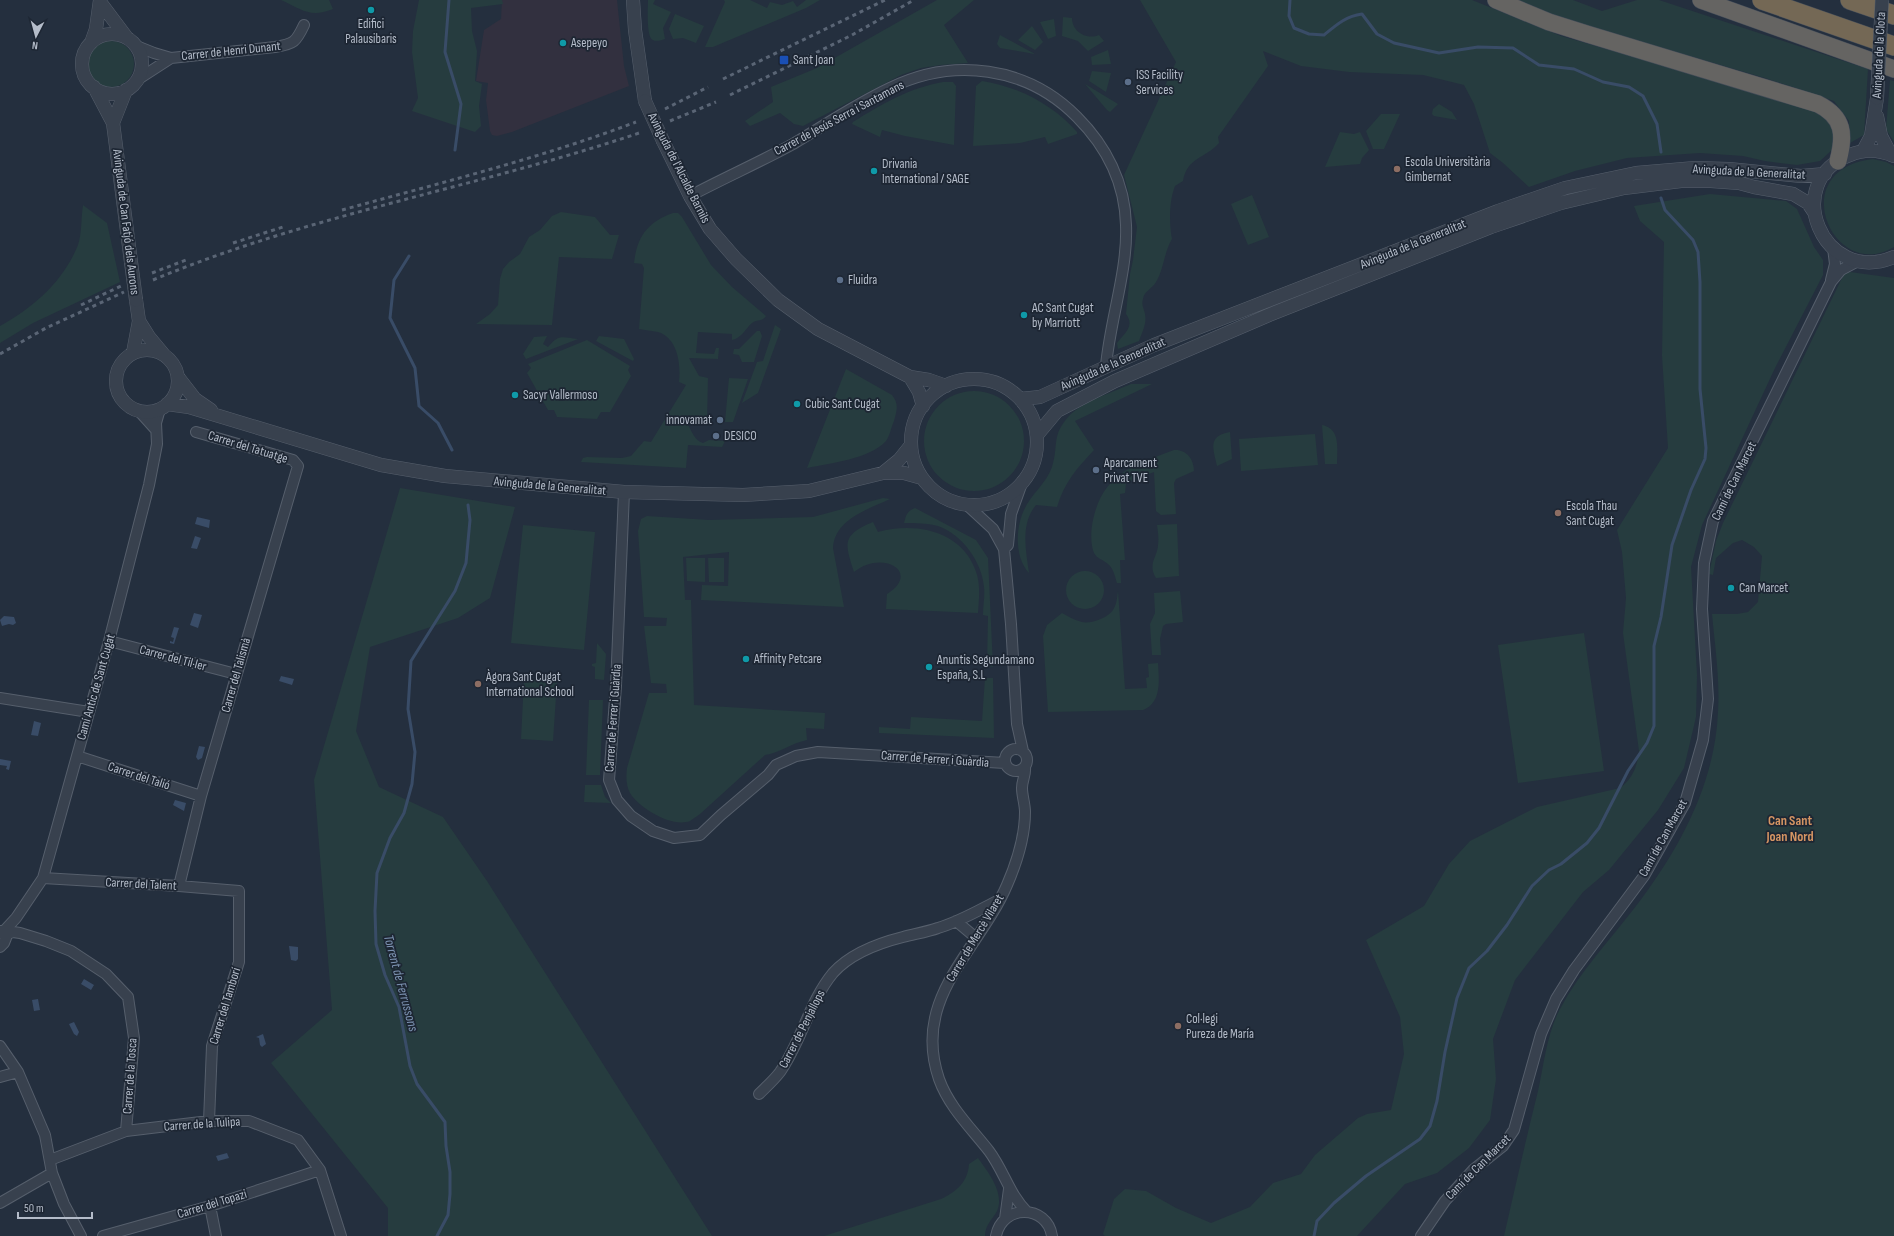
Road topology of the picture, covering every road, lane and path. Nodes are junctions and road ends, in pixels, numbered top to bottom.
1 (633, 0) edge
2 (1496, 0) edge
3 (1701, 0) edge
4 (1762, 0) edge
5 (1850, 0) edge
6 (1882, 0) edge
7 (100, 1) edge
8 (1894, 15) edge
9 (304, 25) dead end
10 (131, 41) junction
11 (91, 43) junction
12 (1894, 46) edge
13 (171, 58) junction
14 (1894, 69) edge
15 (137, 80) junction
16 (94, 87) junction
17 (126, 90) junction
18 (1876, 104) junction
19 (113, 123) junction
20 (1863, 151) junction
21 (1892, 156) edge
22 (1838, 161) junction
23 (1825, 174) junction
24 (690, 196) junction
25 (1814, 212) junction
26 (1833, 248) junction
27 (1894, 257) edge
28 (1858, 261) junction
29 (1880, 261) junction
30 (1894, 269) edge
31 (1831, 282) junction
32 (140, 321) junction
33 (133, 353) junction
34 (164, 355) junction
35 (1106, 366) junction
36 (178, 377) junction
37 (910, 377) junction
38 (946, 386) junction
39 (1020, 399) junction
40 (923, 406) junction
41 (163, 407) junction
42 (138, 410) junction
43 (223, 417) junction
44 (156, 430) junction
45 (196, 432) dead end
46 (1037, 435) junction
47 (911, 446) junction
48 (298, 466) joint
49 (883, 473) junction
50 (922, 478) junction
51 (1022, 483) junction
52 (624, 492) junction
53 (967, 505) junction
54 (1004, 549) junction
55 (109, 641) junction
56 (236, 674) junction
57 (0, 698) edge
58 (89, 712) junction
59 (1017, 724) junction
60 (1010, 750) junction
61 (1023, 751) junction
62 (77, 756) junction
63 (1009, 767) junction
64 (1025, 767) junction
65 (1022, 787) junction
66 (201, 796) junction
67 (43, 878) junction
68 (179, 886) junction
69 (239, 891) joint
70 (999, 900) junction
71 (956, 921) junction
72 (3, 932) edge
73 (975, 937) junction
74 (0, 946) edge
75 (0, 1046) edge
76 (18, 1072) junction
77 (0, 1077) edge
78 (760, 1094) dead end
79 (209, 1121) junction
80 (126, 1131) junction
81 (50, 1160) junction
82 (320, 1170) junction
83 (52, 1173) junction
84 (1009, 1188) junction
85 (0, 1203) edge
86 (210, 1206) junction
87 (1027, 1212) junction
88 (1005, 1219) junction
89 (1051, 1232) edge
90 (81, 1236) edge
91 (103, 1236) edge
92 (216, 1236) edge
93 (341, 1236) edge
94 (996, 1236) edge
95 (1058, 1236) edge
96 (1421, 1236) edge

1 - 24 street, Avinguda de l'Alcalde Barnils, bridge
2 - 22 highway
3 - 14 highway
4 - 12 highway
5 - 8 highway
6 - 18 street, Avinguda de la Clota, bridge
7 - 10 street
7 - 11 street
9 - 13 street, Carrer de Henri Dunant
10 - 11 street
10 - 13 street, Carrer de Henri Dunant
10 - 15 street
11 - 16 street
13 - 15 street, Carrer de Henri Dunant
15 - 17 street
16 - 17 street
16 - 19 street, Avinguda de Can Fatjó dels Aurons
17 - 19 street, Avinguda de Can Fatjó dels Aurons
18 - 20 street, Avinguda de la Clota
18 - 21 street, Avinguda de la Clota
19 - 32 street, Avinguda de Can Fatjó dels Aurons, bridge
20 - 21 street
20 - 22 street
22 - 23 street
23 - 25 street
23 - 35 street, Avinguda de la Generalitat
24 - 35 street, Carrer de Jesús Serra i Santamans
24 - 37 street, Avinguda de l'Alcalde Barnils
25 - 26 street
25 - 46 street, Avinguda de la Generalitat
26 - 28 street
26 - 31 street, Camí de Can Marcet
27 - 29 street
28 - 29 street
28 - 31 street, Camí de Can Marcet
29 - 30 street
31 - 96 street, Camí de Can Marcet
32 - 33 street, Avinguda de Can Fatjó dels Aurons
32 - 34 street, Avinguda de Can Fatjó dels Aurons
33 - 34 street
33 - 42 street
34 - 36 street
35 - 39 street, Avinguda de la Generalitat
36 - 41 street
36 - 43 street, Avinguda de la Generalitat
37 - 38 street, Avinguda de l'Alcalde Barnils
37 - 40 street
38 - 39 street
38 - 40 street
39 - 46 street
40 - 47 street
41 - 42 street
41 - 43 street, Avinguda de la Generalitat
41 - 44 street, Camí Antic de Sant Cugat
42 - 44 street
43 - 52 street, Avinguda de la Generalitat
44 - 55 street, Camí Antic de Sant Cugat
45 - 48 street, Carrer del Tatuatge
46 - 51 street
47 - 49 street, Avinguda de la Generalitat
47 - 50 street
48 - 56 street, Carrer del Talismà
49 - 50 street, Avinguda de la Generalitat
49 - 52 street, Avinguda de la Generalitat
50 - 53 street
51 - 53 street
51 - 54 street
52 - 63 street, Carrer de Ferrer i Guàrdia
53 - 54 street
54 - 59 street
55 - 56 street, Carrer del Til·ler
55 - 58 street, Camí Antic de Sant Cugat
56 - 66 street, Carrer del Talismà
57 - 58 street
58 - 62 street, Camí Antic de Sant Cugat
59 - 60 street
59 - 61 street
60 - 61 street
60 - 63 street
61 - 64 street
62 - 66 street, Carrer del Talió
62 - 67 street, Camí Antic de Sant Cugat
63 - 64 street
63 - 65 street, Carrer de Mercè Vilaret
64 - 65 street, Carrer de Mercè Vilaret
65 - 70 street, Carrer de Mercè Vilaret
66 - 68 street, Carrer del Talismà
67 - 68 street, Carrer del Talent
67 - 72 street, Camí Antic de Sant Cugat
68 - 69 street, Carrer del Talent
69 - 79 street, Carrer del Tamborí
70 - 71 street, Carrer de Penjallops
70 - 73 street, Carrer de Mercè Vilaret
71 - 73 street
71 - 78 street, Carrer de Penjallops
72 - 74 street, Camí Antic de Sant Cugat
72 - 80 street, Carrer de la Tosca
73 - 84 street, Carrer de Mercè Vilaret
75 - 76 street
76 - 77 street
76 - 81 street
79 - 80 street, Carrer de la Tulipa
79 - 82 street, Carrer de la Tulipa
80 - 81 street, Carrer de la Tulipa
81 - 83 street
82 - 86 street, Carrer del Topazi
82 - 93 street, Carrer de la Tulipa
83 - 85 street
83 - 90 street
84 - 87 street, Carrer de Mercè Vilaret
84 - 88 street, Carrer de Mercè Vilaret
86 - 91 street, Carrer del Topazi
86 - 92 street
87 - 88 street
87 - 89 street, Carrer de Mercè Vilaret
88 - 94 street, Carrer de Mercè Vilaret
89 - 95 street, Carrer de Mercè Vilaret

